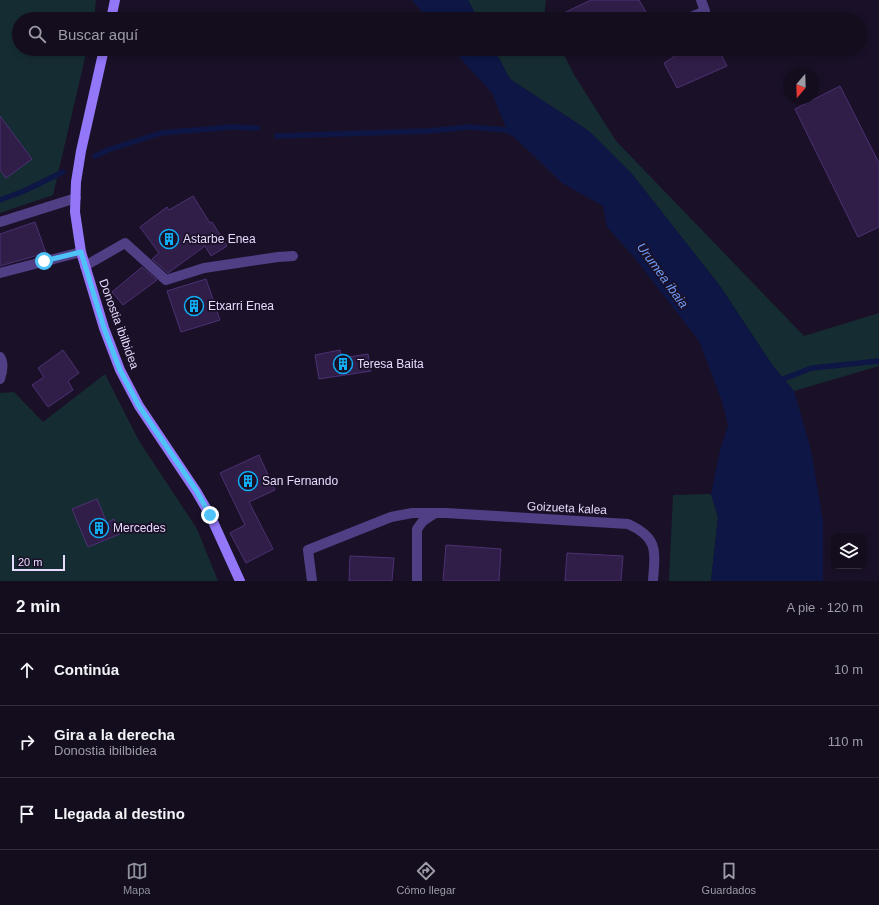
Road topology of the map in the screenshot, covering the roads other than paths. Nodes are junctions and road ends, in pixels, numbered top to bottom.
1 (115, 0) edge
2 (701, 0) edge
3 (112, 12) edge
4 (703, 12) edge
5 (102, 56) edge
6 (76, 198) junction
7 (0, 222) edge
8 (81, 252) junction
9 (293, 256) dead end
10 (85, 266) junction
11 (0, 274) edge
12 (0, 357) edge
13 (0, 380) edge
14 (435, 513) junction
15 (240, 581) edge
16 (312, 581) edge
17 (417, 581) edge
18 (653, 581) edge

1 - 3 main road
2 - 4 street
5 - 6 main road, Donostia ibilbidea
6 - 7 street
6 - 8 main road, Donostia ibilbidea
8 - 10 main road, Donostia ibilbidea
8 - 11 street
9 - 10 street
10 - 15 main road, Donostia ibilbidea
12 - 13 street
14 - 16 street, Goizueta kalea
14 - 17 street
14 - 18 street, Goizueta kalea

